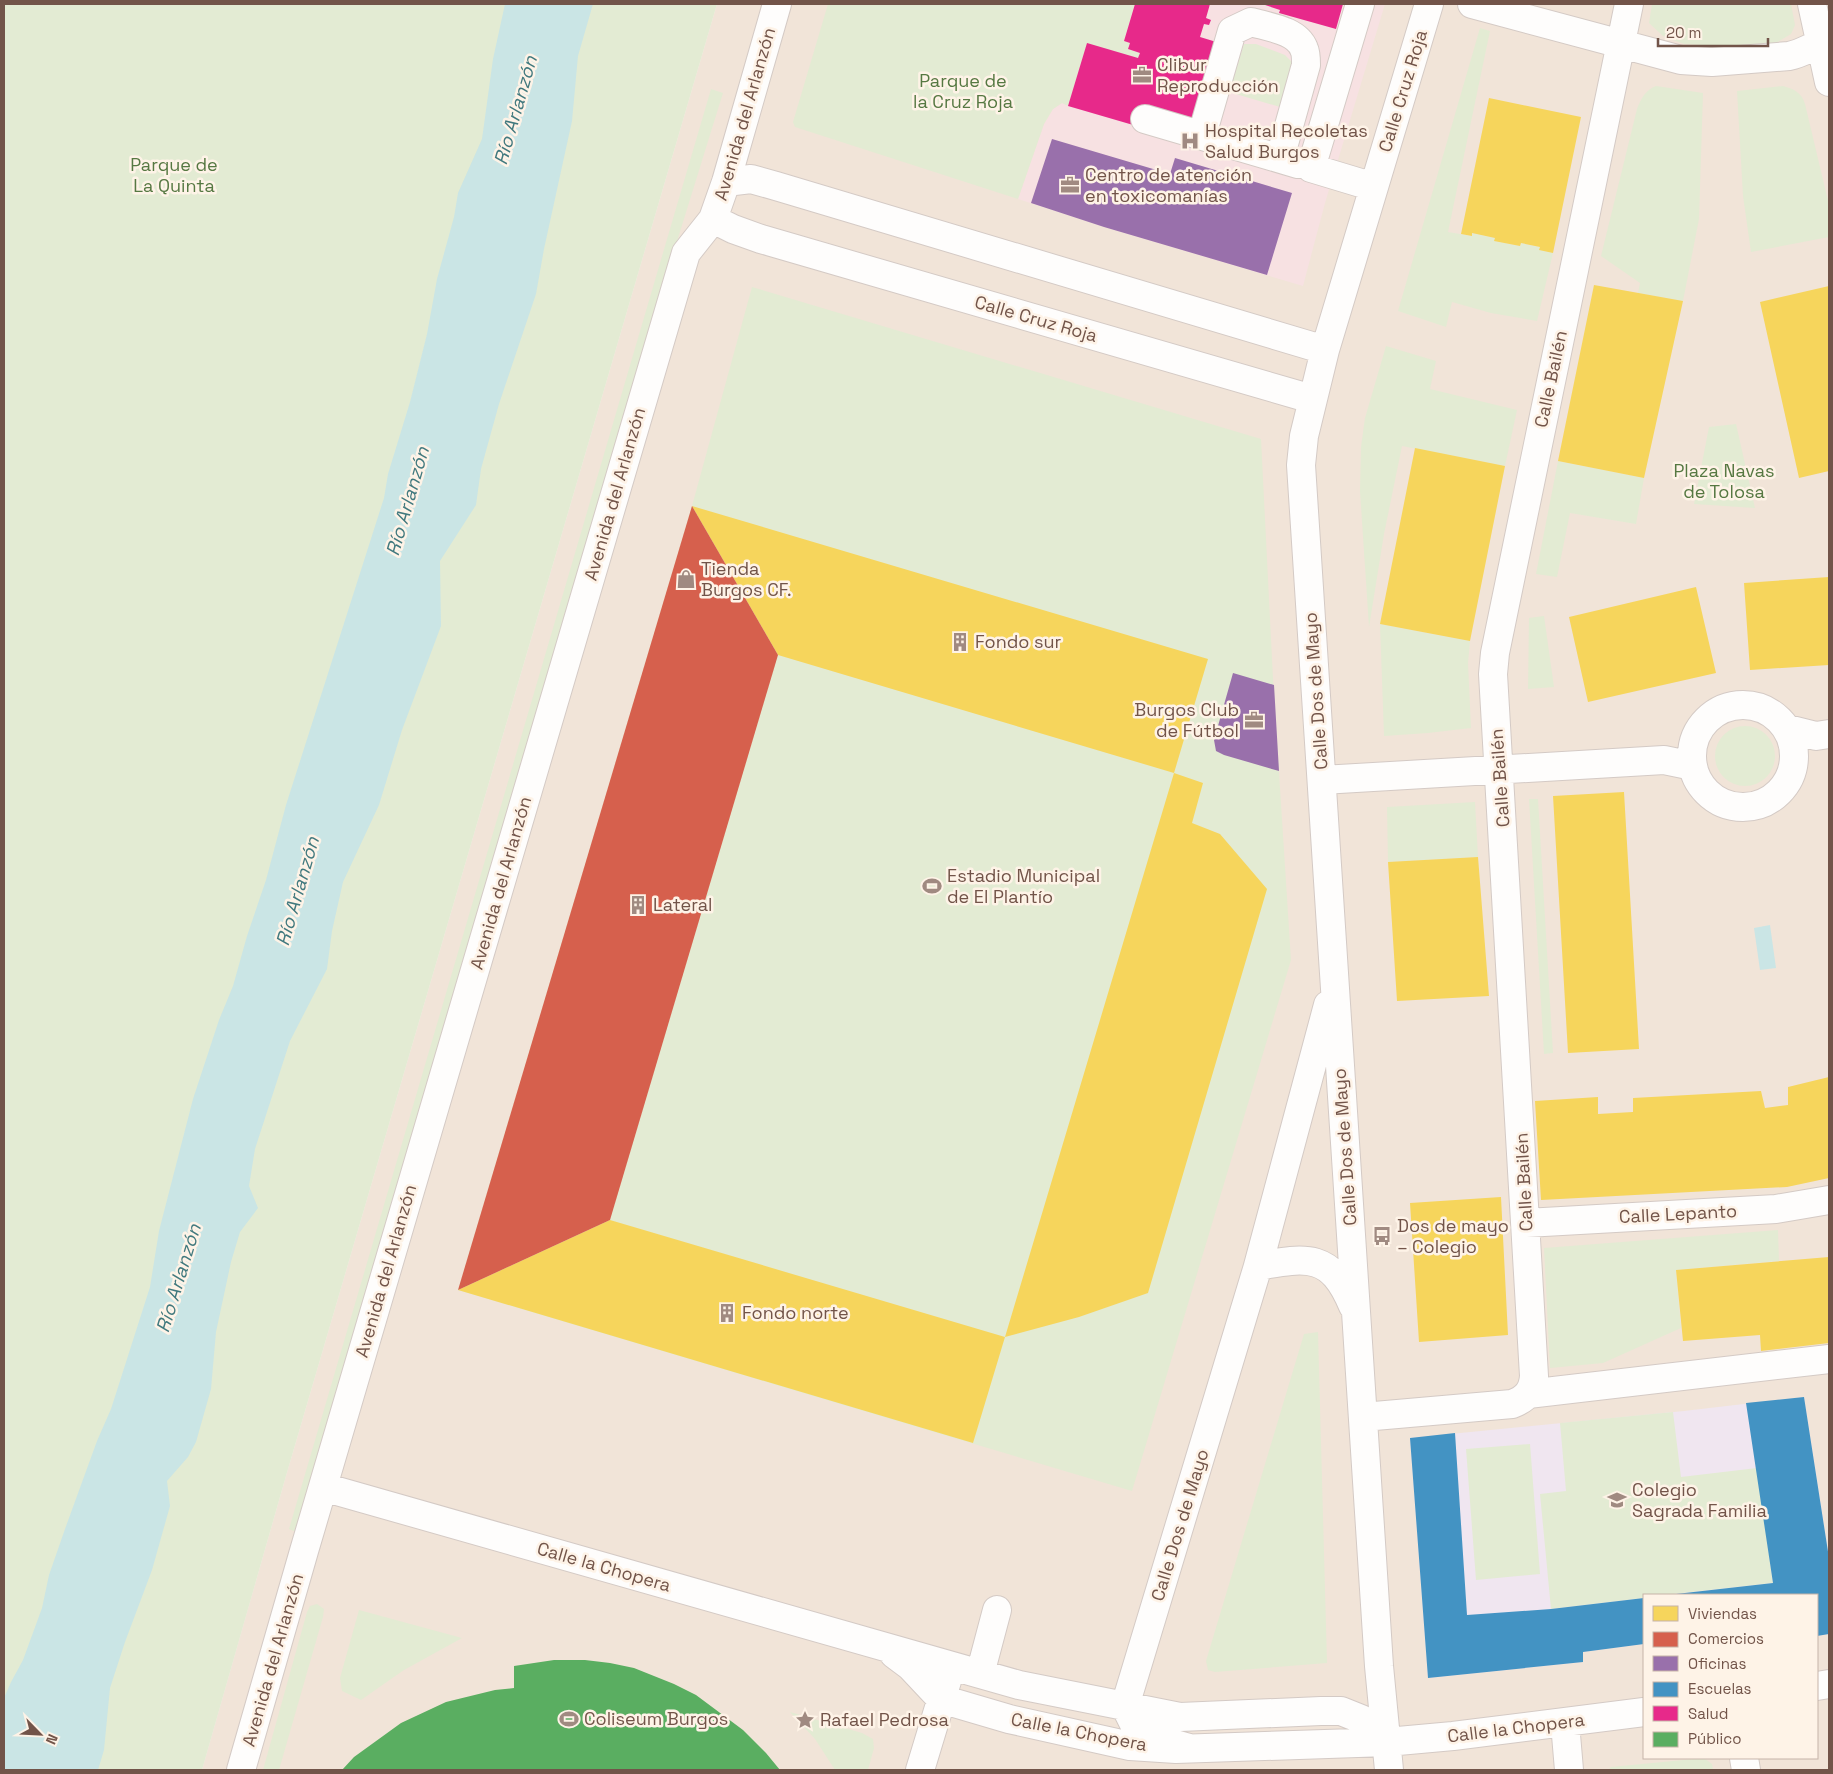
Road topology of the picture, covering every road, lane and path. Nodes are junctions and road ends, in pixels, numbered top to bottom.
1 (777, 4) edge
2 (1360, 4) edge
3 (1429, 4) edge
4 (1472, 4) edge
5 (1629, 4) edge
6 (1812, 4) edge
7 (1825, 42) edge
8 (1620, 44) junction
9 (1829, 82) edge
10 (1145, 119) dead end
11 (1202, 135) junction
12 (1280, 158) junction
13 (1312, 168) junction
14 (726, 182) junction
15 (1374, 186) junction
16 (713, 219) junction
17 (1324, 350) junction
18 (1312, 399) junction
19 (1823, 735) edge
20 (1791, 742) junction
21 (1693, 755) junction
22 (1500, 770) junction
23 (1322, 780) junction
24 (1334, 983) junction
25 (1829, 1200) edge
26 (1526, 1223) junction
27 (1258, 1266) junction
28 (1356, 1312) junction
29 (1829, 1359) edge
30 (1528, 1394) junction
31 (1363, 1417) junction
32 (324, 1487) junction
33 (997, 1610) dead end
34 (884, 1647) junction
35 (951, 1666) junction
36 (980, 1674) junction
37 (941, 1698) junction
38 (1125, 1706) junction
39 (1643, 1712) edge
40 (1565, 1723) junction
41 (1387, 1742) junction
42 (1189, 1748) junction
43 (241, 1770) edge
44 (920, 1770) edge
45 (1389, 1770) edge
46 (1569, 1770) edge

1 - 14 street, Avenida del Arlanzón
2 - 13 street
3 - 15 street, Calle Cruz Roja
4 - 8 street
5 - 8 street, Calle Bailén
6 - 7 street
7 - 8 street
7 - 9 street
8 - 22 street, Calle Bailén
10 - 11 street
11 - 12 street
11 - 12 street
12 - 13 street
13 - 15 street
14 - 16 street, Avenida del Arlanzón
14 - 17 street
15 - 17 street, Calle Cruz Roja
16 - 18 street, Calle Cruz Roja
16 - 32 street, Avenida del Arlanzón
17 - 18 street, Calle Cruz Roja
18 - 23 street, Calle Dos de Mayo
19 - 20 street
20 - 21 street
20 - 21 street
21 - 22 street
22 - 23 street
22 - 26 street, Calle Bailén
23 - 24 street, Calle Dos de Mayo
24 - 27 street, Calle Dos de Mayo
24 - 28 street, Calle Dos de Mayo
25 - 26 street, Calle Lepanto
26 - 30 street, Calle Bailén
27 - 28 street, Calle Dos de Mayo
27 - 38 street, Calle Dos de Mayo
28 - 31 street, Calle Dos de Mayo
29 - 30 street
30 - 31 street
31 - 41 street, Calle Dos de Mayo
32 - 34 street, Calle la Chopera
32 - 43 street, Avenida del Arlanzón
33 - 36 street
34 - 35 street, Calle la Chopera
34 - 37 street, Calle la Chopera
35 - 36 street, Calle la Chopera
35 - 37 street
36 - 38 street, Calle la Chopera
37 - 42 street, Calle la Chopera
37 - 44 street
38 - 41 street, Calle la Chopera
38 - 42 street
39 - 40 street, Calle la Chopera
40 - 41 street, Calle la Chopera
40 - 46 street
41 - 42 street, Calle la Chopera
41 - 45 street, Calle Dos de Mayo

